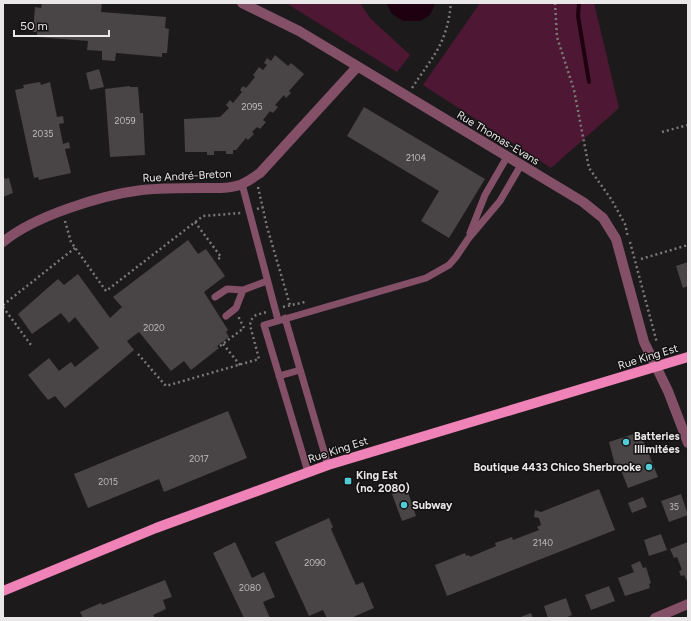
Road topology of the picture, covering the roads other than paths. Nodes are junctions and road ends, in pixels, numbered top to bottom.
1 (242, 3) edge
2 (357, 67) junction
3 (507, 157) junction
4 (520, 165) junction
5 (242, 184) junction
6 (468, 239) junction
7 (3, 242) edge
8 (268, 281) junction
9 (243, 290) junction
10 (215, 297) dead end
11 (226, 316) dead end
12 (282, 319) junction
13 (688, 357) edge
14 (655, 367) junction
15 (300, 370) junction
16 (279, 376) junction
17 (688, 443) edge
18 (328, 465) junction
19 (308, 472) junction
20 (3, 591) edge
21 (688, 604) edge
22 (655, 618) edge

1 - 2 street, Rue Thomas-Evans
2 - 3 street, Rue Thomas-Evans
2 - 5 street, Rue André-Breton
3 - 4 street, Rue Thomas-Evans
3 - 6 lane
4 - 6 lane
4 - 14 street, Rue Thomas-Evans
5 - 7 street, Rue André-Breton
5 - 8 lane
6 - 12 lane
8 - 9 lane
8 - 12 lane
9 - 10 lane
9 - 11 lane
12 - 15 lane
12 - 16 lane
13 - 14 main road, Rue King Est
14 - 17 street, Rue Thomas-Evans
14 - 18 main road, Rue King Est
15 - 16 lane
15 - 18 lane
16 - 19 lane
18 - 19 main road, Rue King Est
19 - 20 main road, Rue King Est
21 - 22 street

